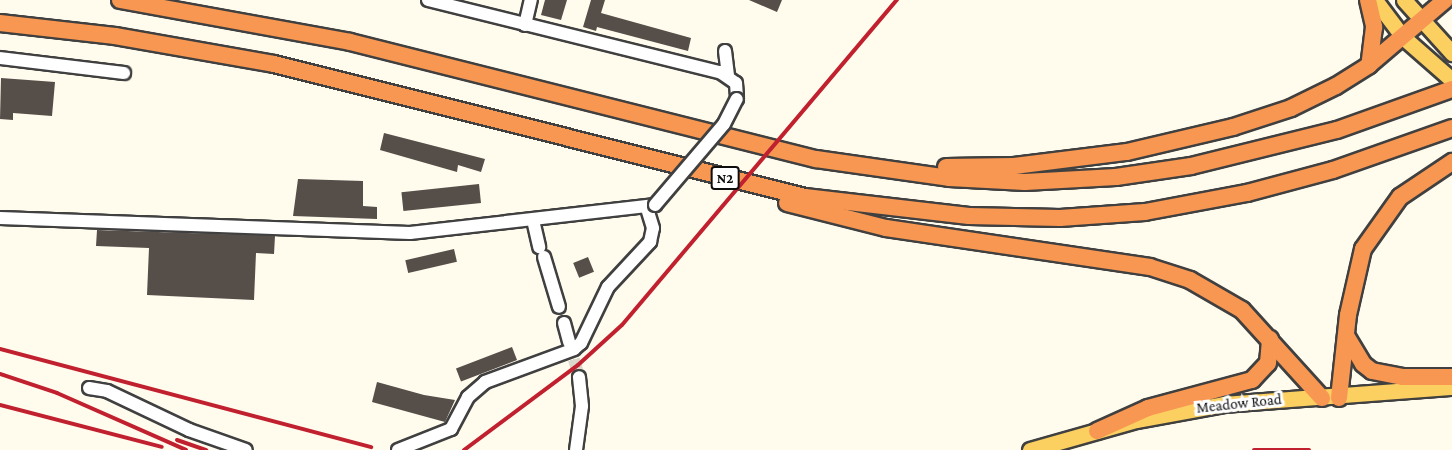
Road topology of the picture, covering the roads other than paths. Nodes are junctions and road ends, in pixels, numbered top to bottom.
1 (120, 0) edge
2 (429, 0) edge
3 (531, 0) edge
4 (1368, 0) edge
5 (1375, 0) edge
6 (1404, 0) edge
7 (1445, 0) edge
8 (1422, 22) junction
9 (0, 23) edge
10 (525, 25) junction
11 (1403, 37) junction
12 (724, 51) dead end
13 (1452, 53) edge
14 (0, 58) edge
15 (1369, 65) junction
16 (124, 74) dead end
17 (728, 75) junction
18 (1452, 80) edge
19 (1452, 89) edge
20 (680, 124) junction
21 (1452, 128) edge
22 (1452, 162) edge
23 (659, 163) junction
24 (651, 207) junction
25 (0, 218) edge
26 (533, 219) junction
27 (559, 307) dead end
28 (564, 323) dead end
29 (1347, 336) junction
30 (1270, 339) junction
31 (570, 342) tunnel mouth
32 (579, 377) tunnel mouth
33 (1452, 377) edge
34 (1452, 387) edge
35 (89, 388) dead end
36 (1322, 398) junction
37 (1339, 398) junction
38 (1097, 431) junction
39 (246, 450) edge
40 (398, 450) edge
41 (576, 450) edge
42 (1030, 450) edge

1 - 20 highway
2 - 10 lane
3 - 10 lane
4 - 15 highway
5 - 11 main road
6 - 8 main road
7 - 8 highway
8 - 11 highway
8 - 13 main road
9 - 23 highway, N2
10 - 17 lane
11 - 15 highway
11 - 18 main road
12 - 17 lane
14 - 16 lane
15 - 20 highway
17 - 24 lane, bridge
19 - 20 highway
21 - 23 highway, N2
22 - 29 highway
23 - 30 highway
24 - 26 lane
24 - 40 lane
25 - 26 lane
26 - 27 lane
28 - 31 lane
29 - 33 highway
29 - 37 highway
30 - 36 highway
30 - 38 highway
32 - 41 lane
34 - 37 main road, Meadow Road
35 - 39 lane
36 - 37 main road, Meadow Road
36 - 38 main road, Meadow Road
38 - 42 main road, Meadow Road

